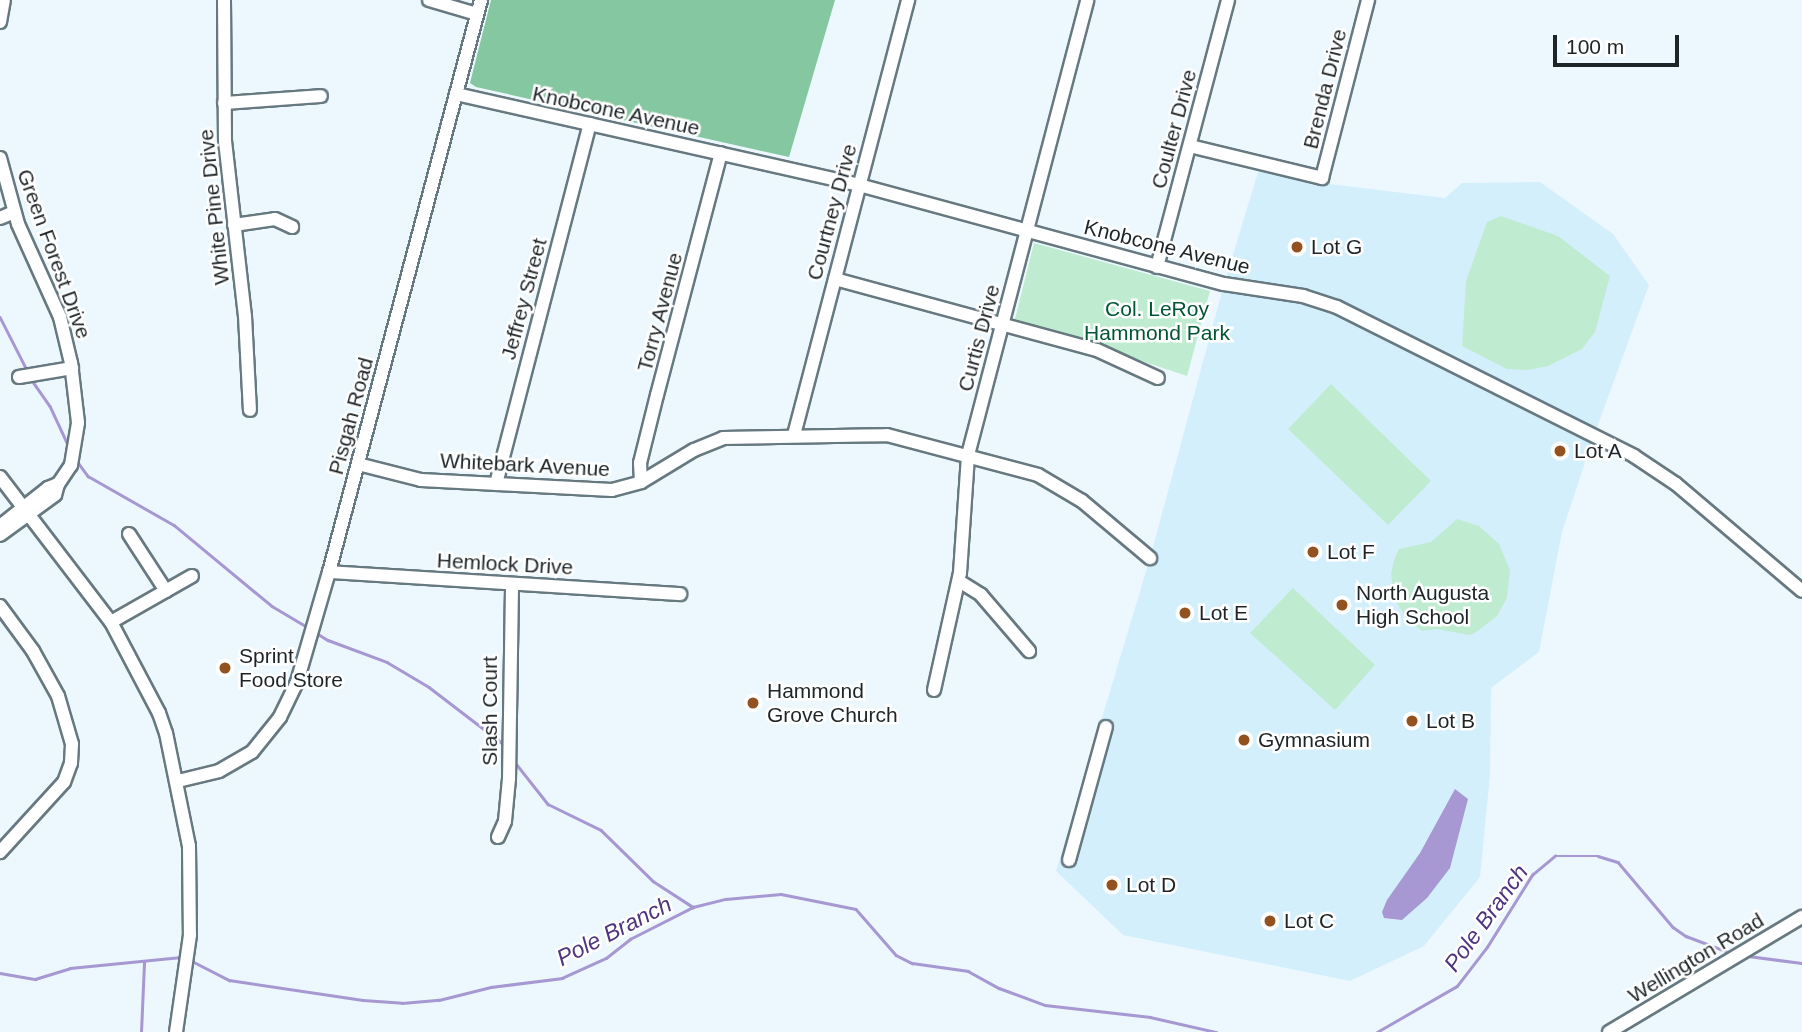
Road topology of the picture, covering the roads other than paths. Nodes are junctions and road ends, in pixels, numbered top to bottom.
1 (4, 0) edge
2 (225, 0) edge
3 (429, 0) edge
4 (908, 0) edge
5 (1087, 0) edge
6 (1228, 0) edge
7 (1368, 0) edge
8 (477, 4) edge
9 (0, 22) edge
10 (456, 94) junction
11 (321, 96) dead end
12 (224, 103) junction
13 (590, 124) junction
14 (1190, 146) junction
15 (721, 153) junction
16 (0, 158) edge
17 (859, 185) junction
18 (14, 212) junction
19 (0, 218) edge
20 (234, 225) junction
21 (292, 227) dead end
22 (1025, 232) junction
23 (1157, 267) junction
24 (835, 279) junction
25 (1001, 324) junction
26 (72, 368) junction
27 (19, 377) dead end
28 (1158, 378) dead end
29 (250, 410) dead end
30 (794, 435) junction
31 (968, 455) junction
32 (358, 464) junction
33 (0, 477) edge
34 (641, 482) junction
35 (496, 484) junction
36 (26, 511) junction
37 (0, 526) edge
38 (129, 534) dead end
39 (0, 535) edge
40 (1150, 558) dead end
41 (330, 572) junction
42 (192, 576) dead end
43 (959, 581) junction
44 (512, 584) junction
45 (166, 591) junction
46 (1802, 591) edge
47 (680, 594) dead end
48 (0, 606) edge
49 (111, 622) junction
50 (1029, 651) dead end
51 (934, 690) dead end
52 (1106, 727) dead end
53 (178, 780) junction
54 (498, 837) dead end
55 (0, 852) edge
56 (1069, 860) dead end
57 (1802, 918) edge
58 (176, 1032) edge
59 (1609, 1032) edge

1 - 9 street
2 - 12 street, White Pine Drive
3 - 8 street
4 - 17 street, Courtney Drive
5 - 22 street, Curtis Drive
6 - 14 street, Coulter Drive
7 - 14 street, Brenda Drive
8 - 10 street, Pisgah Road
10 - 13 street, Knobcone Avenue
10 - 32 street, Pisgah Road
11 - 12 street
12 - 20 street, White Pine Drive
13 - 15 street, Knobcone Avenue
13 - 35 street, Jeffrey Street
14 - 23 street, Coulter Drive
15 - 17 street, Knobcone Avenue
15 - 34 street, Torry Avenue
16 - 18 street, Green Forest Drive
17 - 22 street, Knobcone Avenue
17 - 24 street, Courtney Drive
18 - 19 street
18 - 26 street, Green Forest Drive
20 - 21 street
20 - 29 street, White Pine Drive
22 - 23 street, Knobcone Avenue
22 - 25 street, Curtis Drive
23 - 46 street, Knobcone Avenue
24 - 25 street
24 - 30 street, Courtney Drive
25 - 28 street
25 - 31 street, Curtis Drive
26 - 27 street
26 - 36 street, Green Forest Drive
30 - 31 street, Whitebark Avenue
30 - 34 street, Whitebark Avenue
31 - 40 street, Whitebark Avenue
31 - 43 street, Curtis Drive
32 - 35 street, Whitebark Avenue
32 - 41 street, Pisgah Road
33 - 36 street
34 - 35 street, Whitebark Avenue
36 - 37 street
36 - 39 street
36 - 49 street
38 - 45 street
41 - 44 street, Hemlock Drive
41 - 53 street, Pisgah Road
42 - 45 street
43 - 50 street
43 - 51 street, Curtis Drive
44 - 47 street, Hemlock Drive
44 - 54 street, Slash Court
45 - 49 street
48 - 55 street
49 - 53 street
52 - 56 street
53 - 58 street
57 - 59 street, Wellington Road

